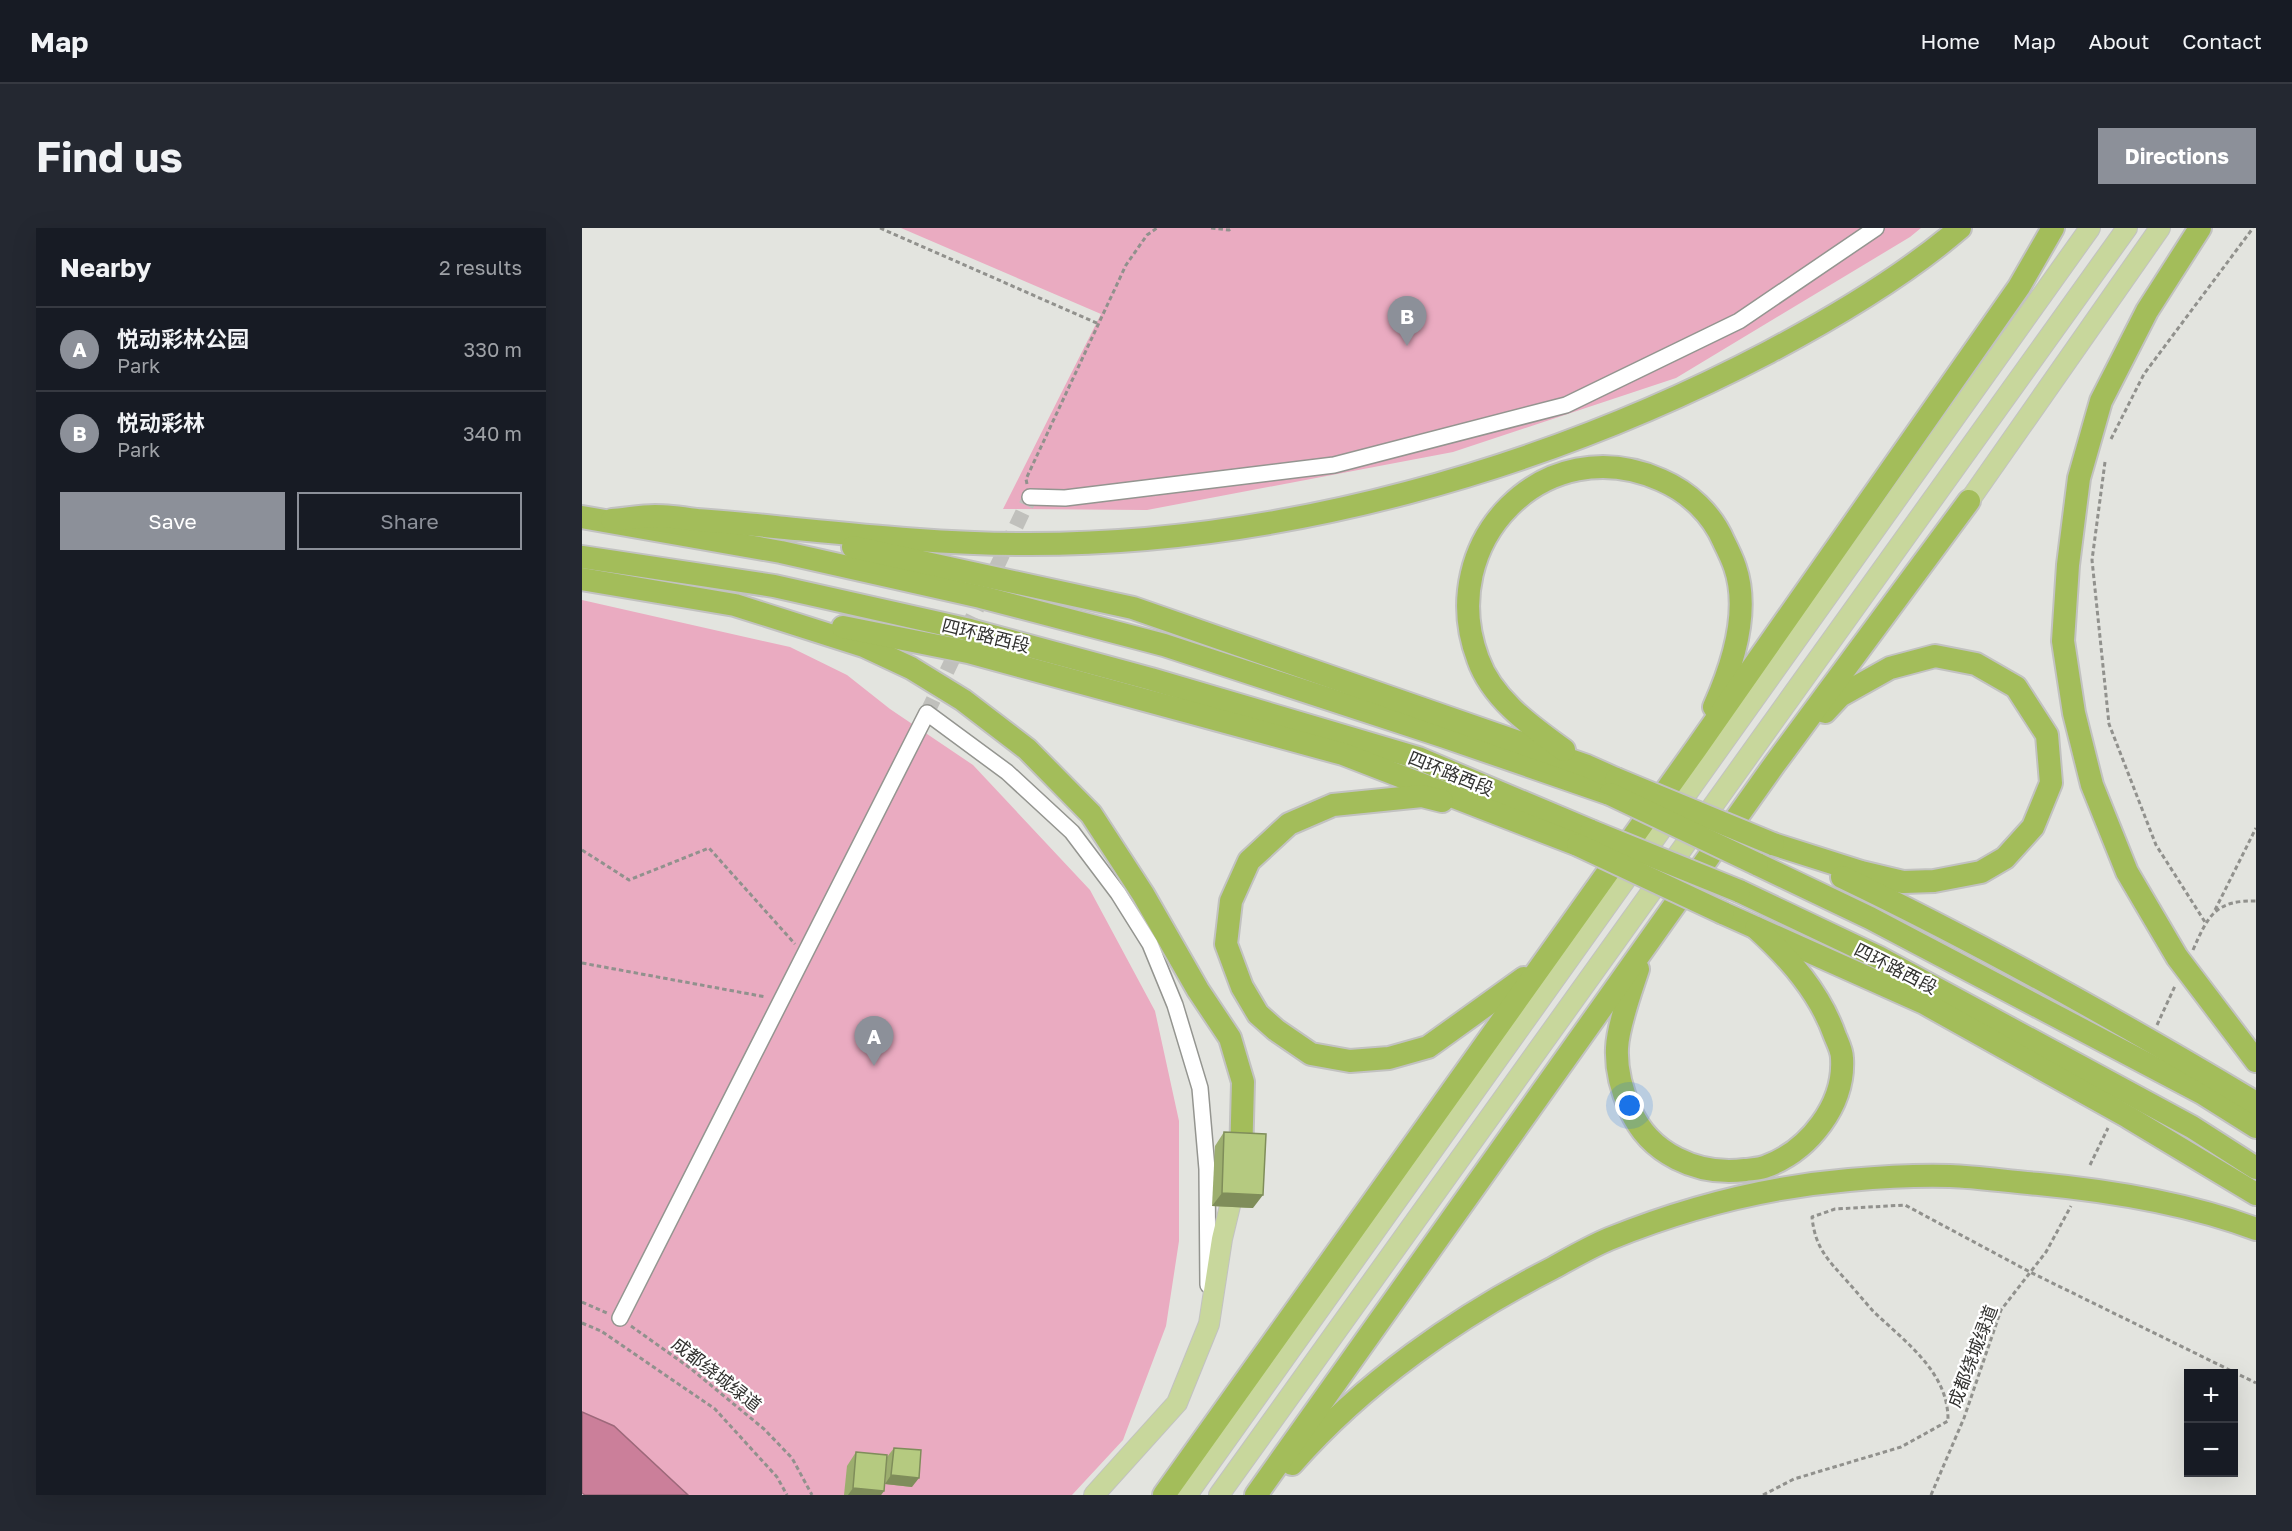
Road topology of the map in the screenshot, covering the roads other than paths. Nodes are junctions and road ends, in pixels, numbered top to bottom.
1 (1876, 228) edge
2 (1960, 228) edge
3 (2053, 228) edge
4 (2090, 228) edge
5 (2127, 228) edge
6 (2160, 228) edge
7 (2200, 228) edge
8 (1030, 497) road end
9 (1969, 501) joint
10 (582, 517) edge
11 (612, 520) junction
12 (722, 522) junction
13 (582, 557) edge
14 (582, 579) edge
15 (735, 605) junction
16 (1695, 750) junction
17 (1774, 765) junction
18 (1587, 766) junction
19 (1613, 787) junction
20 (1502, 815) junction
21 (1584, 838) junction
22 (1773, 844) junction
23 (1756, 928) junction
24 (1644, 950) junction
25 (1538, 969) junction
26 (2256, 1060) edge
27 (2256, 1103) edge
28 (2256, 1127) edge
29 (1241, 1160) joint
30 (2256, 1168) edge
31 (2256, 1194) edge
32 (2256, 1229) edge
33 (620, 1318) road end
34 (1209, 1324) junction
35 (1094, 1495) edge
36 (1164, 1495) edge
37 (1187, 1495) edge
38 (1219, 1495) edge
39 (1256, 1495) edge
40 (1266, 1495) edge

1 - 8 street
2 - 12 highway
3 - 16 highway
4 - 37 main road
5 - 38 main road
6 - 9 main road
7 - 26 highway
9 - 17 highway
10 - 11 highway, 四环路西段
11 - 12 highway
11 - 19 highway, 四环路西段
12 - 18 highway
13 - 21 highway, 四环路西段
14 - 15 highway
15 - 20 highway
15 - 29 highway
16 - 18 highway
16 - 25 highway
17 - 22 highway
17 - 24 highway
18 - 19 highway
19 - 22 highway, bridge
19 - 28 highway, 四环路西段, bridge
20 - 21 highway
20 - 25 highway
21 - 23 highway, bridge
21 - 30 highway, 四环路西段, bridge
22 - 27 highway
23 - 24 highway
23 - 31 highway
24 - 39 highway
25 - 36 highway
29 - 34 main road
32 - 40 highway
33 - 34 street
34 - 35 main road

